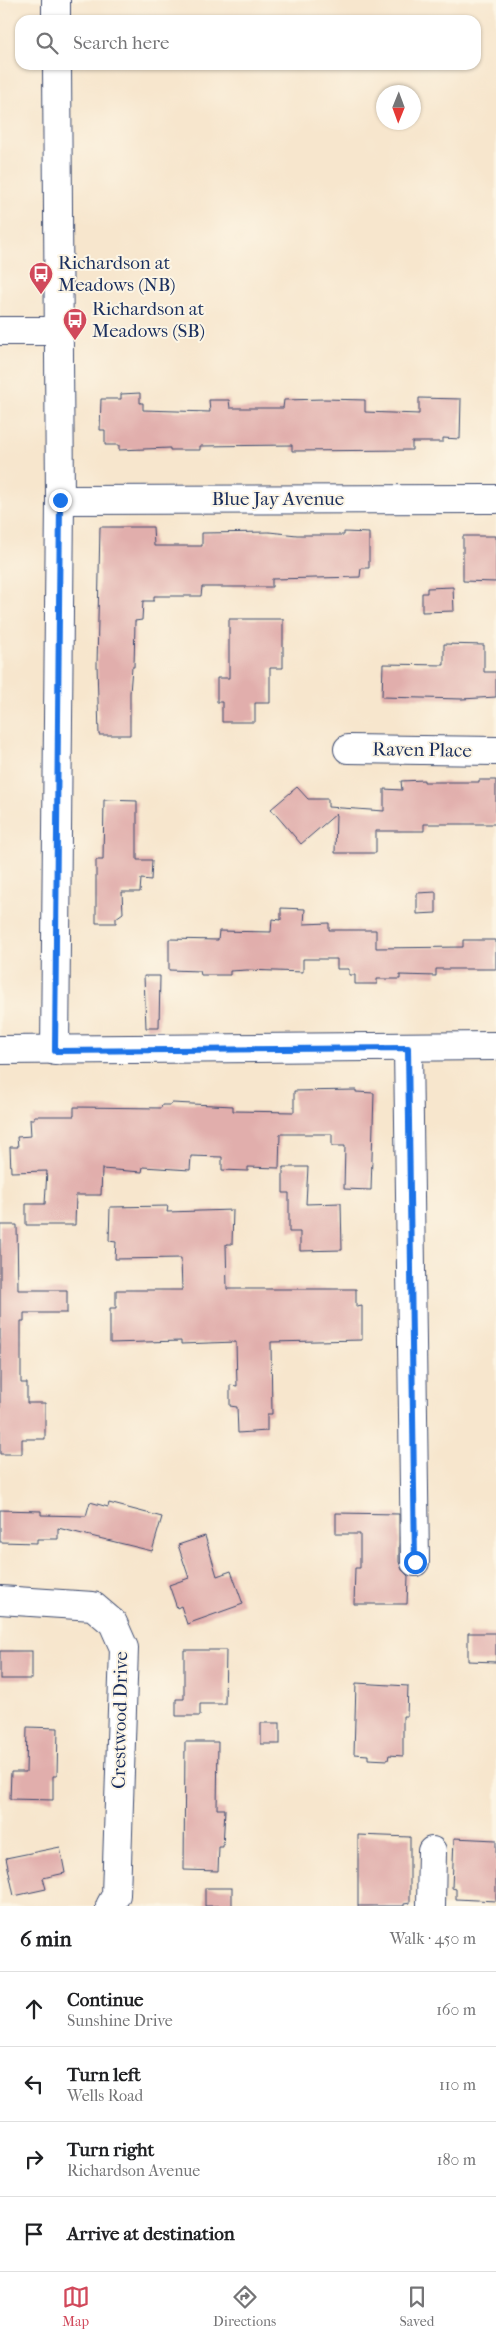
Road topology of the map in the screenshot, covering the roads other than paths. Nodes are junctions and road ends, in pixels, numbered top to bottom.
1 (56, 0) edge
2 (56, 15) edge
3 (57, 70) edge
4 (0, 331) edge
5 (59, 331) junction
6 (496, 499) edge
7 (60, 500) junction
8 (348, 749) dead end
9 (496, 751) edge
10 (496, 1046) edge
11 (408, 1048) junction
12 (0, 1050) edge
13 (55, 1051) junction
14 (415, 1562) dead end
15 (0, 1600) edge
16 (432, 1851) dead end
17 (110, 1906) edge
18 (431, 1906) edge

1 - 2 street
3 - 5 street
4 - 5 street
5 - 7 street
6 - 7 street, Blue Jay Avenue
7 - 13 street
8 - 9 street, Raven Place
10 - 11 street
11 - 13 street
11 - 14 street
12 - 13 street
15 - 17 street, Crestwood Drive
16 - 18 street

